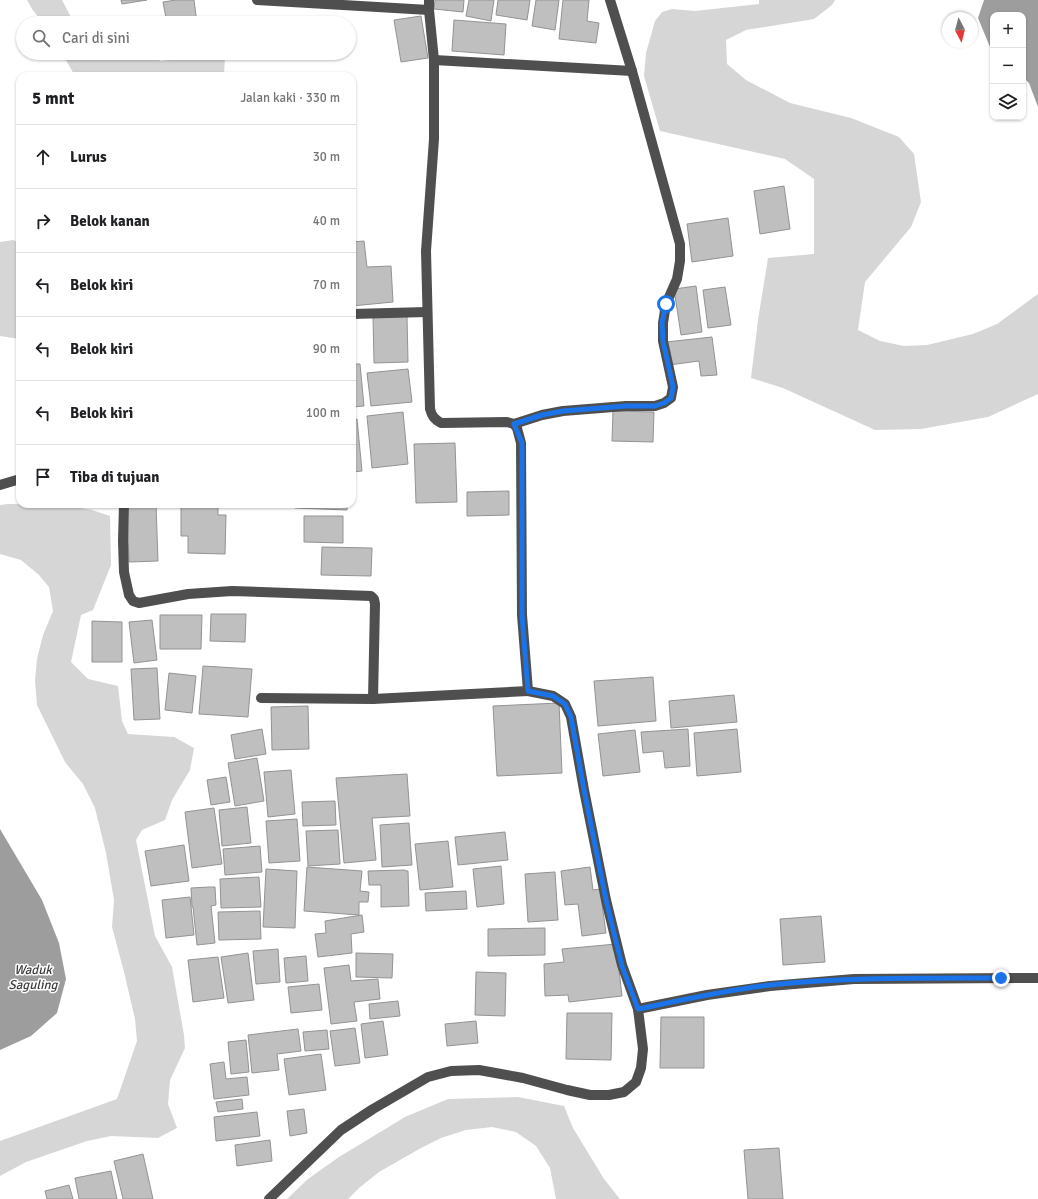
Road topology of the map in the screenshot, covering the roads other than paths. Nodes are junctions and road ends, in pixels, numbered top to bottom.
1 (257, 0) edge
2 (610, 0) edge
3 (429, 5) edge
4 (434, 60) junction
5 (632, 71) junction
6 (427, 312) junction
7 (356, 314) edge
8 (514, 424) junction
9 (16, 480) edge
10 (0, 485) edge
11 (124, 508) edge
12 (528, 691) junction
13 (261, 698) dead end
14 (373, 699) junction
15 (1038, 978) edge
16 (638, 1009) junction
17 (269, 1199) edge

1 - 3 street
2 - 5 street
3 - 4 street
4 - 5 street
4 - 6 street
5 - 8 street
6 - 7 street
6 - 8 street
8 - 12 street
9 - 10 street
11 - 14 street
12 - 14 street
12 - 16 street
13 - 14 street
15 - 16 street
16 - 17 street

